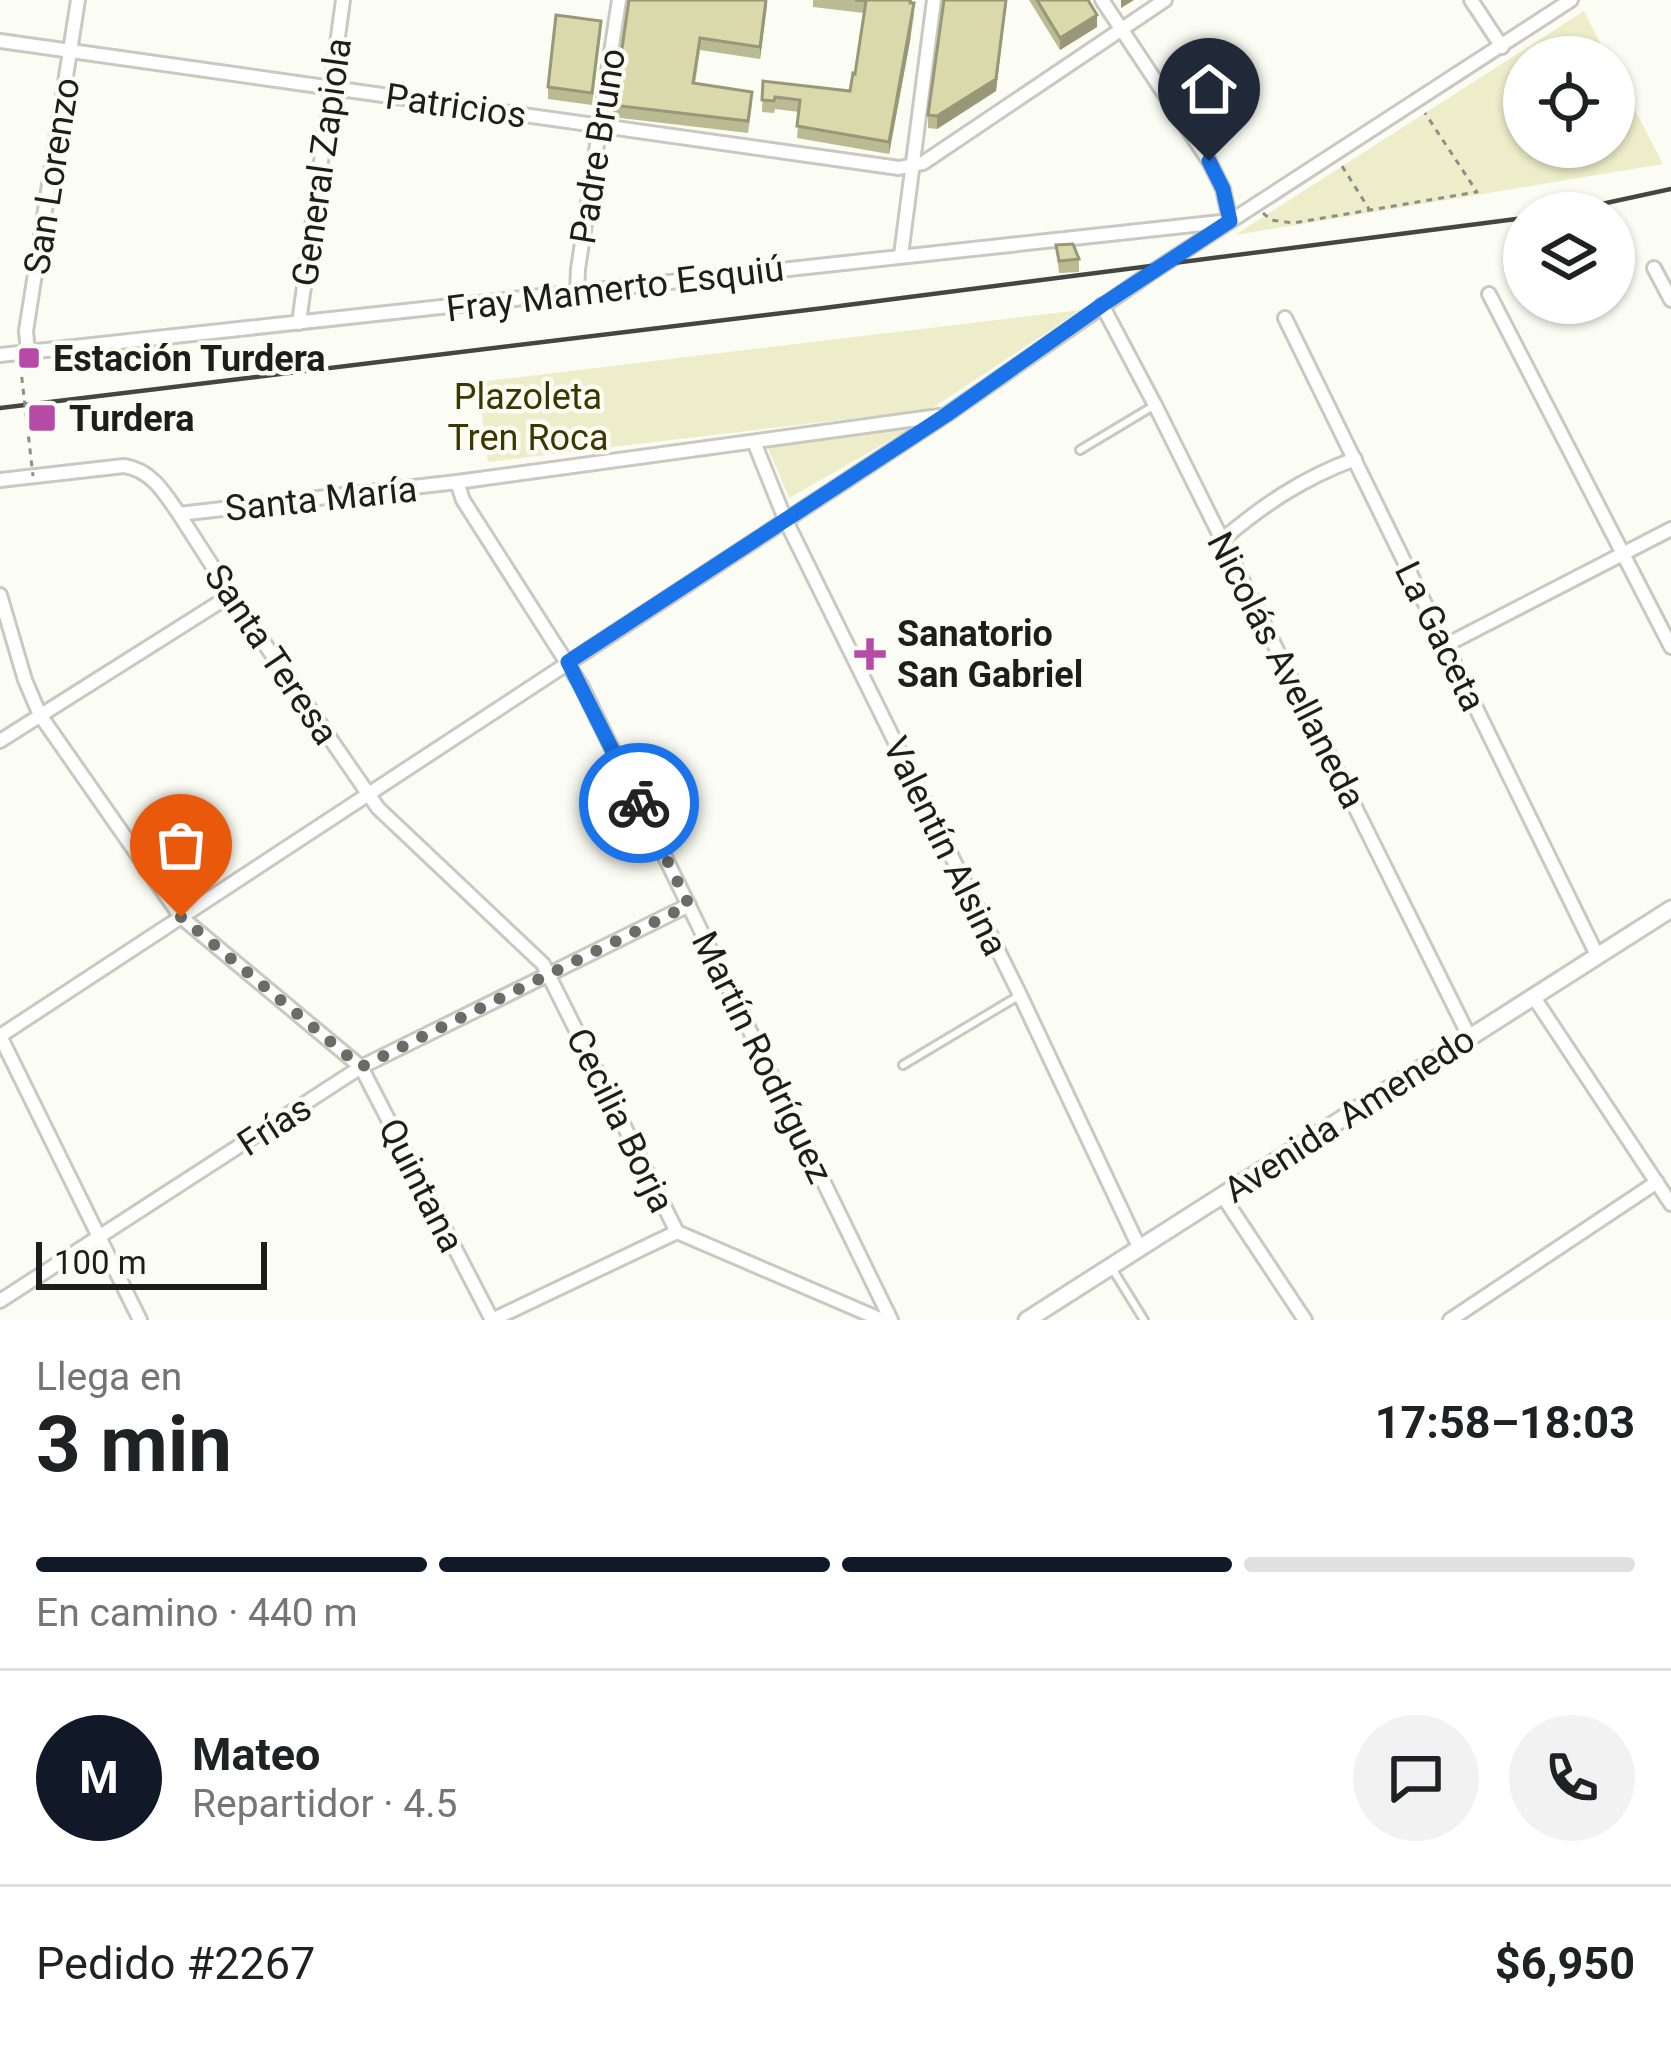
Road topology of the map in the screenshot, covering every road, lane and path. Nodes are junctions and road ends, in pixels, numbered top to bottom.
1 (78, 0) edge
2 (343, 0) edge
3 (619, 0) edge
4 (934, 0) edge
5 (1102, 0) edge
6 (1165, 0) edge
7 (1471, 0) edge
8 (1571, 0) edge
9 (1121, 30) junction
10 (0, 41) edge
11 (1502, 47) junction
12 (71, 51) junction
13 (329, 88) junction
14 (1417, 101) junction
15 (601, 124) junction
16 (1335, 154) junction
17 (912, 167) junction
18 (1256, 204) junction
19 (1370, 210) junction
20 (1230, 221) junction
21 (901, 256) junction
22 (1654, 268) dead end
23 (577, 292) junction
24 (1490, 294) dead end
25 (1671, 300) edge
26 (1102, 305) junction
27 (1286, 318) dead end
28 (299, 323) junction
29 (23, 352) junction
30 (0, 355) edge
31 (1155, 405) junction
32 (946, 415) junction
33 (754, 442) junction
34 (1080, 450) dead end
35 (1354, 459) junction
36 (33, 476) junction
37 (0, 480) edge
38 (457, 482) junction
39 (179, 514) junction
40 (784, 519) junction
41 (1671, 529) edge
42 (1222, 541) junction
43 (1622, 554) junction
44 (0, 596) edge
45 (231, 596) junction
46 (1446, 645) junction
47 (1671, 647) edge
48 (568, 662) junction
49 (40, 715) junction
50 (0, 741) edge
51 (367, 793) junction
52 (689, 905) junction
53 (1671, 909) edge
54 (181, 917) junction
55 (1597, 955) junction
56 (549, 974) junction
57 (1020, 995) junction
58 (1533, 996) junction
59 (0, 1036) edge
60 (1469, 1036) junction
61 (903, 1065) dead end
62 (361, 1067) junction
63 (1657, 1182) junction
64 (1222, 1195) junction
65 (1671, 1204) edge
66 (677, 1232) junction
67 (100, 1238) junction
68 (1140, 1249) junction
69 (1111, 1267) junction
70 (0, 1301) edge
71 (140, 1320) edge
72 (492, 1320) edge
73 (886, 1320) edge
74 (1027, 1320) edge
75 (1144, 1320) edge
76 (1304, 1320) edge
77 (1450, 1320) edge

1 - 12 street, San Lorenzo
2 - 13 street, General Zapiola
3 - 15 street, Padre Bruno
4 - 17 street
5 - 9 street
6 - 9 street
7 - 11 street
8 - 11 street
9 - 17 street
9 - 20 street
10 - 12 street, Patricios
11 - 14 street
12 - 13 street, Patricios
12 - 29 street, San Lorenzo
13 - 15 street, Patricios
13 - 28 street, General Zapiola
14 - 16 street
14 - 19 path
15 - 17 street, Patricios
15 - 23 street, Padre Bruno
16 - 18 street
16 - 19 path
17 - 21 street
18 - 19 path
18 - 20 street
20 - 21 street, Fray Mamerto Esquiú
20 - 26 street
21 - 23 street, Fray Mamerto Esquiú
22 - 25 street
23 - 28 street, Fray Mamerto Esquiú
24 - 43 street
26 - 31 street, Nicolás Avellaneda
26 - 32 street
27 - 35 street, La Gaceta
28 - 29 street, Fray Mamerto Esquiú
29 - 30 street, Fray Mamerto Esquiú
29 - 36 path, bridge
31 - 34 lane
31 - 42 street, Nicolás Avellaneda
32 - 33 street, Santa María
32 - 40 street
33 - 38 street, Santa María
33 - 40 street, Valentín Alsina
35 - 42 street
35 - 46 street, La Gaceta
36 - 37 street, Santa María
36 - 39 street, Santa María
38 - 39 street, Santa María
38 - 48 street, Martín Rodríguez
39 - 45 street, Santa Teresa
40 - 48 street
40 - 57 street, Valentín Alsina
41 - 43 street
42 - 60 street, Nicolás Avellaneda
43 - 46 street
43 - 47 street
44 - 49 street
45 - 49 street
45 - 51 street, Santa Teresa
46 - 55 street, La Gaceta
48 - 51 street
48 - 52 street, Martín Rodríguez
49 - 50 street
49 - 54 street
51 - 54 street
51 - 56 street, Cecilia Borja
52 - 56 street, Frías
52 - 73 street, Martín Rodríguez
53 - 55 street, Avenida Amenedo
54 - 59 street
54 - 62 street, Quintana
55 - 58 street, Avenida Amenedo
56 - 62 street, Frías
56 - 66 street, Cecilia Borja
57 - 61 lane
57 - 68 street, Valentín Alsina
58 - 60 street, Avenida Amenedo
58 - 63 street
59 - 67 street
60 - 64 street, Avenida Amenedo
62 - 67 street, Frías
62 - 72 street, Quintana
63 - 65 street
63 - 77 street
64 - 68 street, Avenida Amenedo
64 - 76 street
66 - 72 street
66 - 73 street, Cecilia Borja
67 - 70 street, Frías
67 - 71 street
68 - 69 street, Avenida Amenedo
69 - 74 street, Avenida Amenedo
69 - 75 lane

